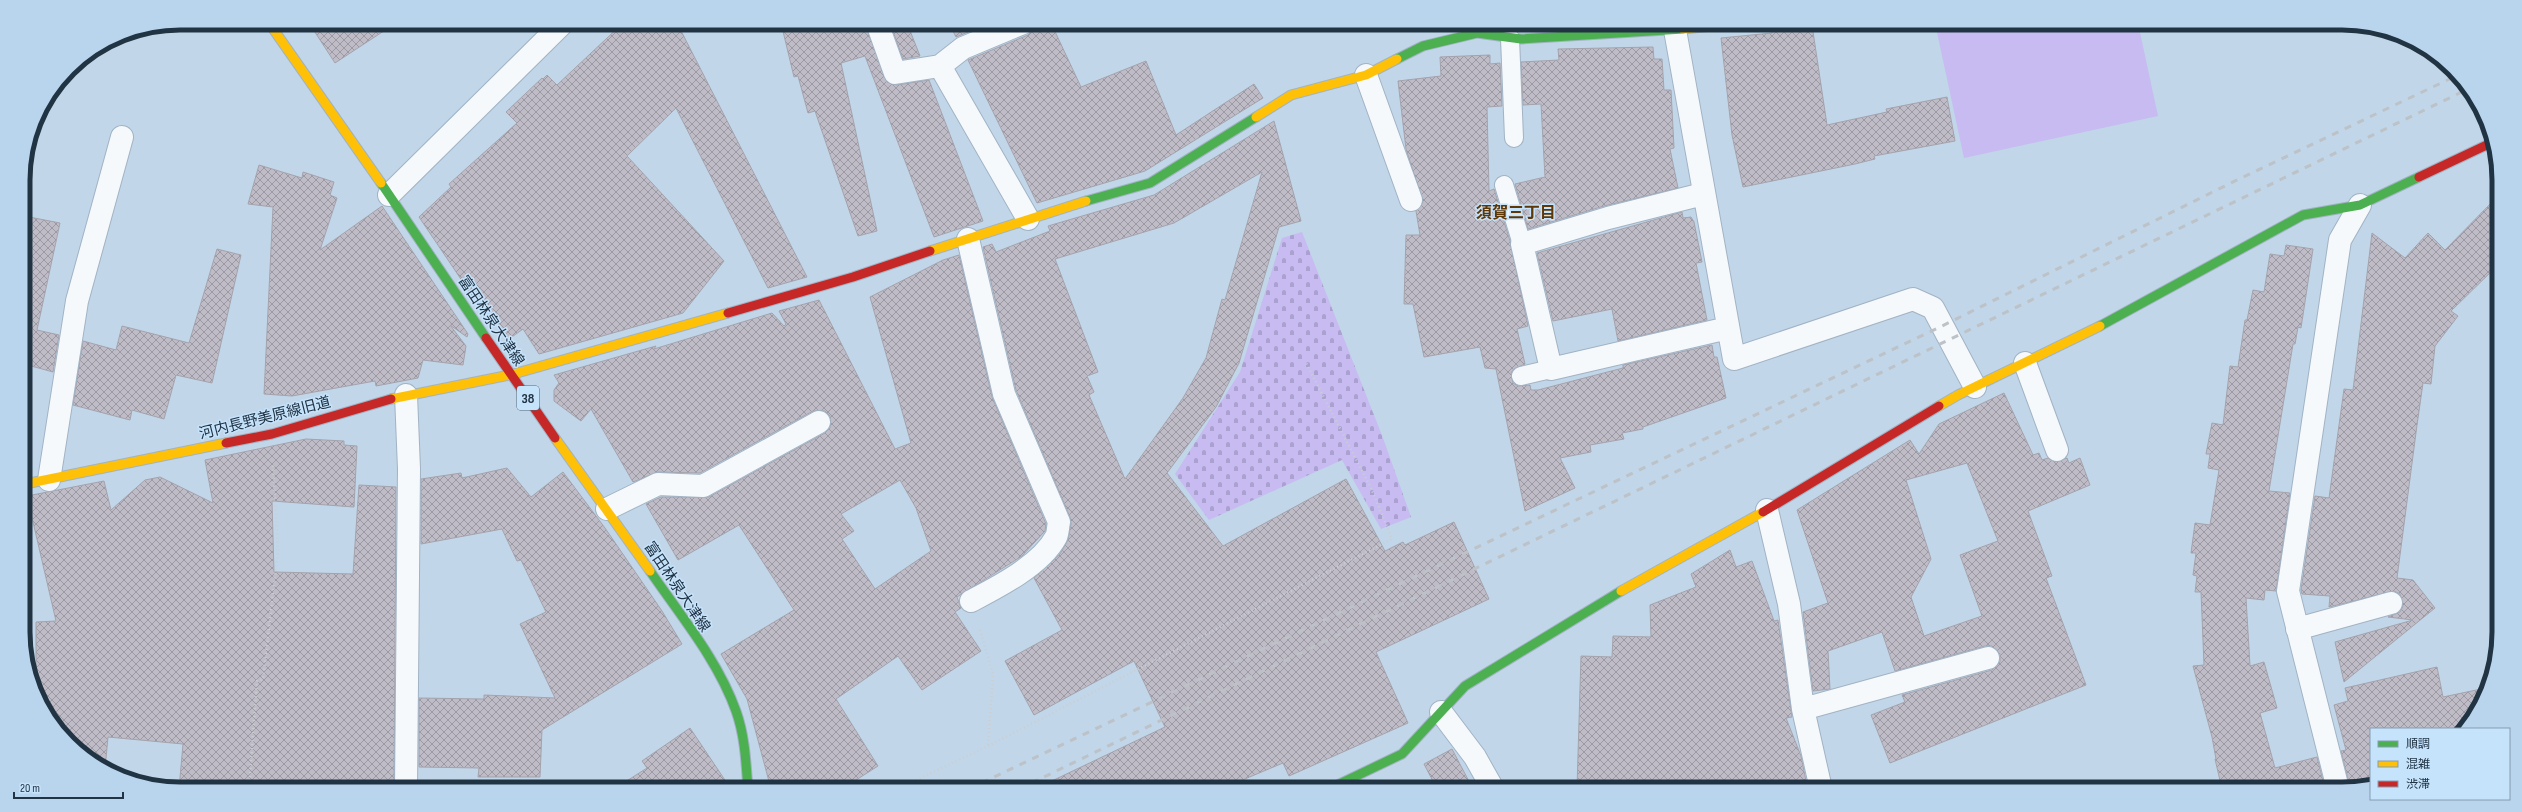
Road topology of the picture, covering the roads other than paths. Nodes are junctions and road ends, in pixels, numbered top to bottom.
1 (274, 30) edge
2 (556, 30) edge
3 (880, 30) edge
4 (1006, 30) edge
5 (1636, 30) edge
6 (1675, 30) edge
7 (1510, 38) junction
8 (940, 66) junction
9 (1366, 74) junction
10 (122, 137) dead end
11 (1514, 138) dead end
12 (2488, 145) edge
13 (1504, 185) dead end
14 (1703, 194) junction
15 (389, 195) junction
16 (1411, 200) dead end
17 (2360, 205) junction
18 (1028, 219) junction
19 (968, 239) junction
20 (1522, 244) junction
21 (1728, 328) junction
22 (2025, 363) junction
23 (1551, 369) junction
24 (510, 375) junction
25 (1521, 376) dead end
26 (1975, 387) junction
27 (406, 395) junction
28 (819, 422) dead end
29 (2057, 450) dead end
30 (49, 480) junction
31 (30, 483) edge
32 (607, 508) junction
33 (1767, 510) junction
34 (971, 601) road end
35 (2391, 603) dead end
36 (2297, 630) junction
37 (1988, 658) dead end
38 (1803, 710) junction
39 (1441, 712) junction
40 (406, 782) edge
41 (747, 782) edge
42 (1344, 782) edge
43 (1489, 782) edge
44 (1819, 782) edge
45 (2336, 782) edge

1 - 15 street, 富田林泉大津線 / 38
2 - 15 street
3 - 8 street
4 - 8 street
5 - 7 street, 河内長野美原線旧道
6 - 14 street
7 - 9 street, 河内長野美原線旧道
7 - 11 lane
8 - 18 street
9 - 16 street
9 - 18 street, 河内長野美原線旧道
10 - 30 street
12 - 17 street
13 - 20 lane
14 - 20 street
14 - 21 street
15 - 24 street, 富田林泉大津線 / 38
17 - 22 street
17 - 36 street
18 - 19 street, 河内長野美原線旧道
19 - 24 street, 河内長野美原線旧道
19 - 34 street
20 - 23 street
21 - 23 street
21 - 26 street
22 - 26 street
22 - 29 street
23 - 25 lane
24 - 27 street, 河内長野美原線旧道
24 - 32 street, 富田林泉大津線 / 38
26 - 33 street
27 - 30 street, 河内長野美原線旧道
27 - 40 street
28 - 32 street
30 - 31 street, 河内長野美原線旧道
32 - 41 street, 富田林泉大津線 / 38
33 - 38 street
33 - 39 street
35 - 36 street
36 - 45 street
37 - 38 street
38 - 44 street
39 - 42 street
39 - 43 street

